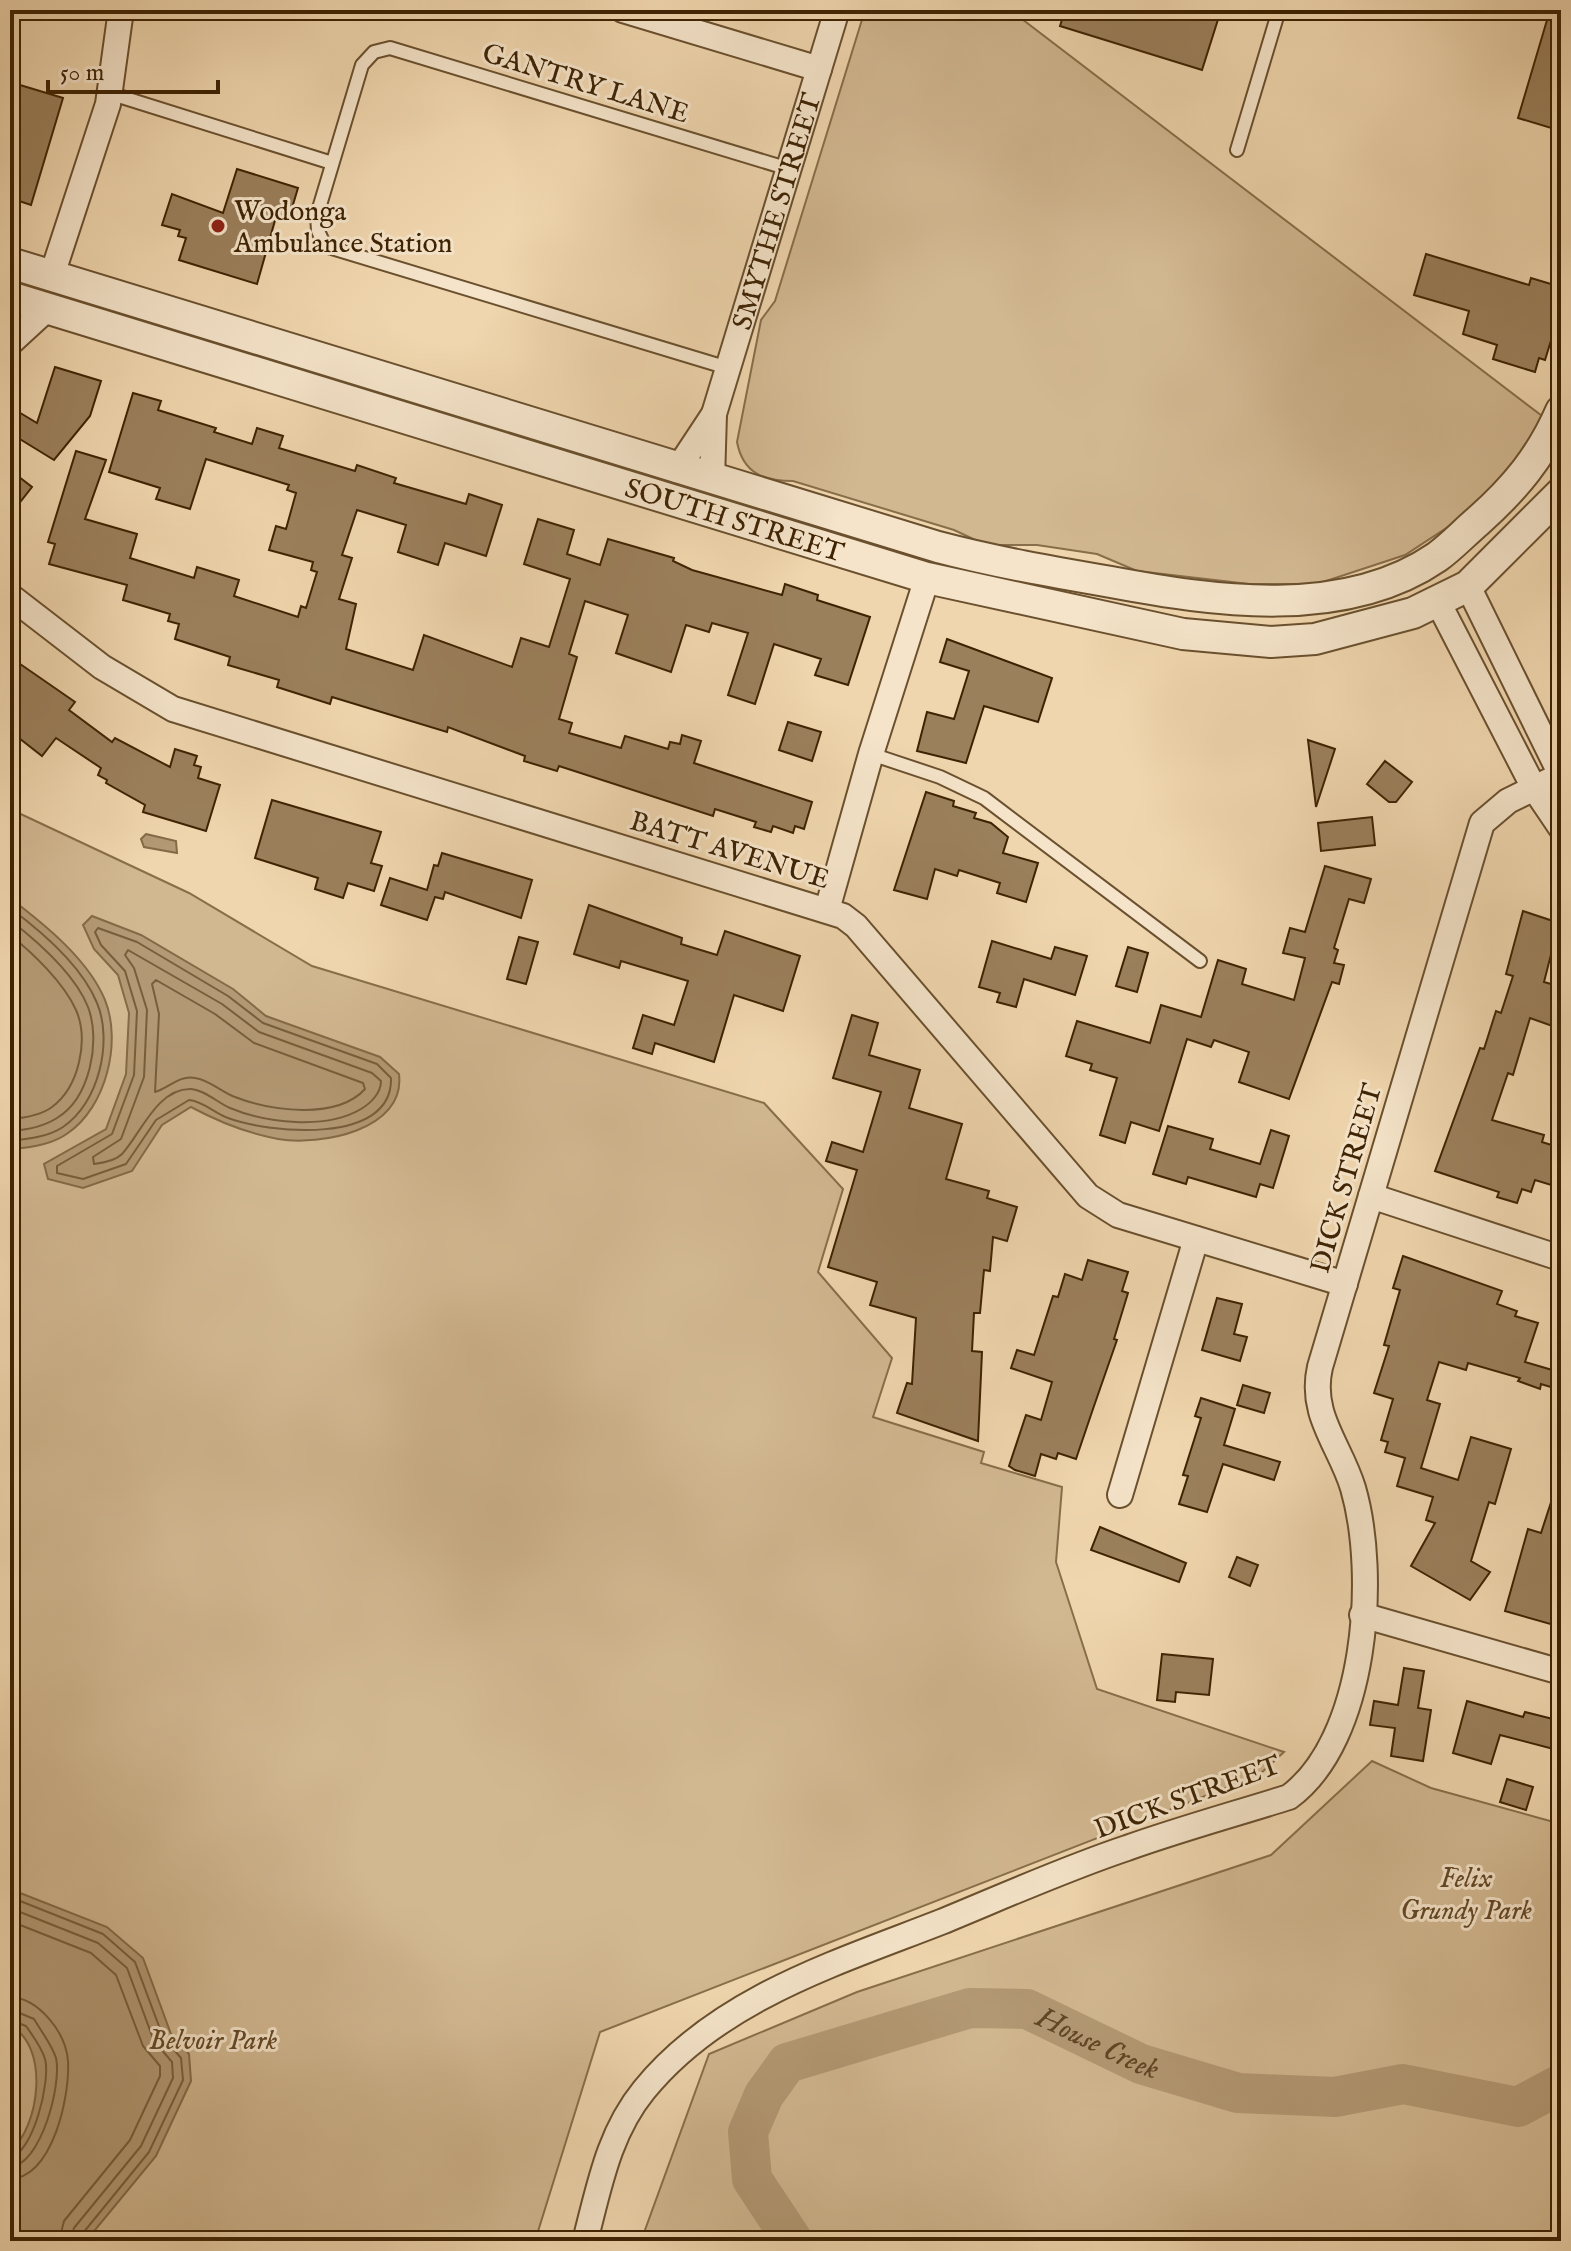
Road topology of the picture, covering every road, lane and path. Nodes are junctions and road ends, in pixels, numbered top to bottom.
1 (121, 10) edge
2 (623, 10) edge
3 (837, 10) edge
4 (1279, 10) edge
5 (819, 69) junction
6 (109, 93) junction
7 (1237, 150) dead end
8 (332, 163) junction
9 (789, 169) junction
10 (10, 263) edge
11 (52, 275) junction
12 (10, 297) edge
13 (47, 309) junction
14 (210, 325) junction
15 (10, 343) edge
16 (201, 355) junction
17 (728, 368) junction
18 (1561, 411) edge
19 (714, 414) junction
20 (677, 470) junction
21 (712, 480) junction
22 (1561, 493) edge
23 (687, 504) junction
24 (938, 547) junction
25 (1436, 558) junction
26 (927, 578) junction
27 (1468, 586) junction
28 (10, 596) edge
29 (1438, 602) junction
30 (871, 754) junction
31 (1561, 775) edge
32 (1534, 788) junction
33 (1561, 828) edge
34 (827, 910) junction
35 (1200, 961) dead end
36 (1371, 1196) junction
37 (1196, 1239) junction
38 (1554, 1256) dead end
39 (1345, 1284) junction
40 (1120, 1495) dead end
41 (1362, 1615) junction
42 (1561, 1672) edge
43 (585, 2241) edge

1 - 6 street
2 - 5 street
3 - 5 street, SMYTHE STREET
4 - 7 lane
5 - 9 street, SMYTHE STREET
6 - 8 lane
6 - 11 street
8 - 9 lane, GANTRY LANE
8 - 17 lane, GANTRY LANE
9 - 17 street, SMYTHE STREET
10 - 11 street, SOUTH STREET
11 - 14 street, SOUTH STREET
12 - 13 street, SOUTH STREET
13 - 15 street
13 - 16 street, SOUTH STREET
14 - 16 street
14 - 20 street, SOUTH STREET
16 - 23 street, SOUTH STREET
17 - 19 street, SMYTHE STREET
18 - 25 street, SOUTH STREET
19 - 20 street, SMYTHE STREET
19 - 21 street, SMYTHE STREET
20 - 21 street, SOUTH STREET
20 - 23 street
21 - 23 street
21 - 24 street, SOUTH STREET
22 - 27 street, SOUTH STREET
23 - 26 street, SOUTH STREET
24 - 25 street, SOUTH STREET
24 - 26 street
25 - 27 street
25 - 29 street
26 - 29 street, SOUTH STREET
26 - 30 street
27 - 29 street, SOUTH STREET
27 - 31 street
28 - 34 street, BATT AVENUE
29 - 32 street
30 - 34 street
30 - 35 lane
31 - 32 street, DICK STREET
32 - 33 street
32 - 36 street, DICK STREET
34 - 37 street, BATT AVENUE
36 - 38 street
36 - 39 street, DICK STREET
37 - 39 street, BATT AVENUE
37 - 40 street
39 - 41 street, DICK STREET
41 - 42 street
41 - 43 street, DICK STREET

